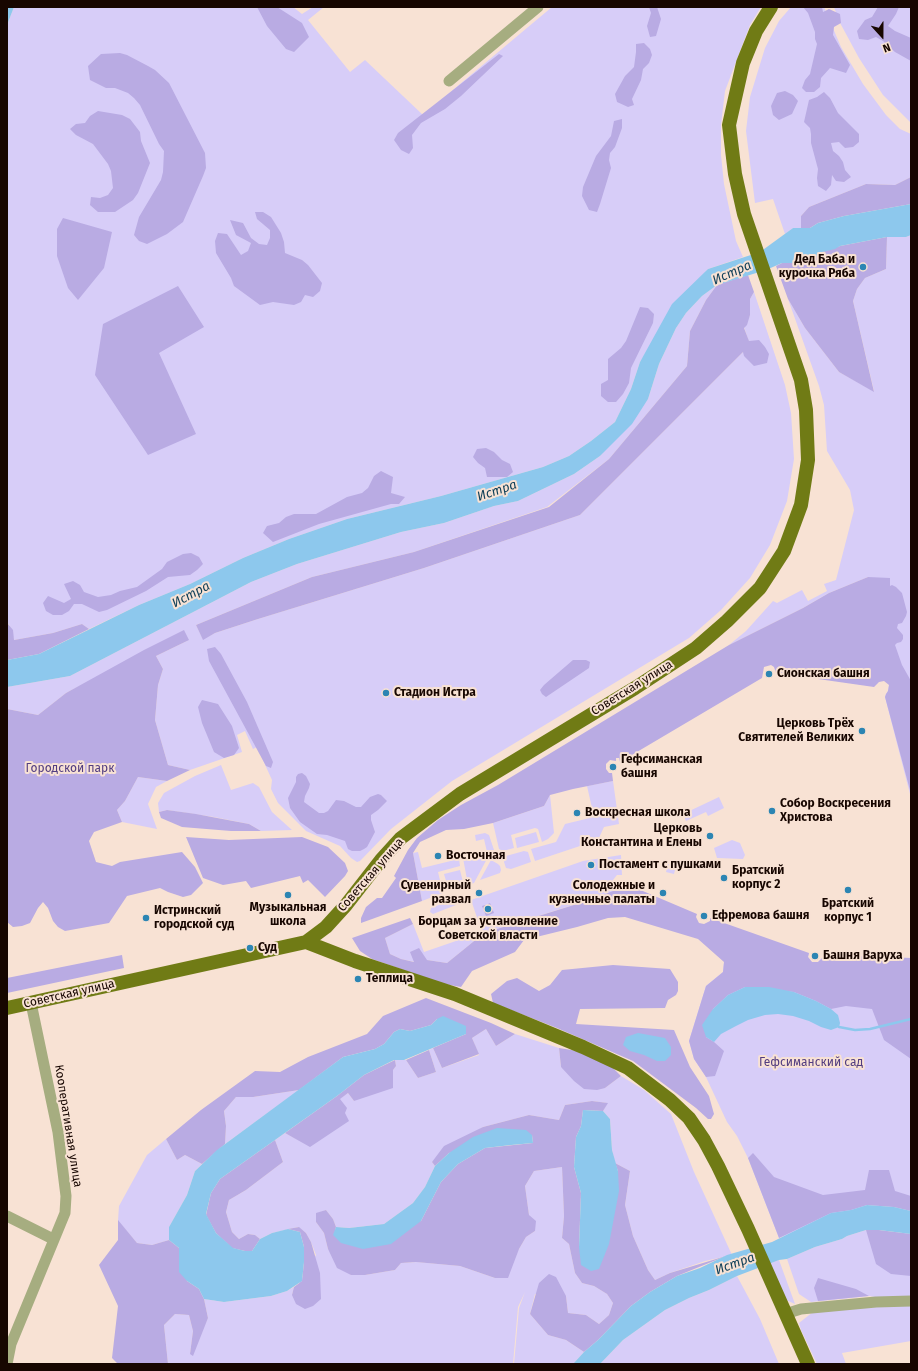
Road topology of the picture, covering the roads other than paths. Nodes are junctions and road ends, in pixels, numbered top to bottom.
1 (538, 7) edge
2 (771, 7) edge
3 (449, 81) dead end
4 (306, 942) junction
5 (31, 1003) junction
6 (7, 1008) edge
7 (7, 1216) edge
8 (53, 1239) junction
9 (911, 1301) edge
10 (785, 1314) junction
11 (7, 1364) edge
12 (808, 1364) edge

1 - 3 street
2 - 4 main road, Советская улица
4 - 5 main road, Советская улица
4 - 10 main road
5 - 6 main road, Советская улица
5 - 8 street, Кооперативная улица
7 - 8 street
8 - 11 street, Кооперативная улица
9 - 10 street
10 - 12 main road

